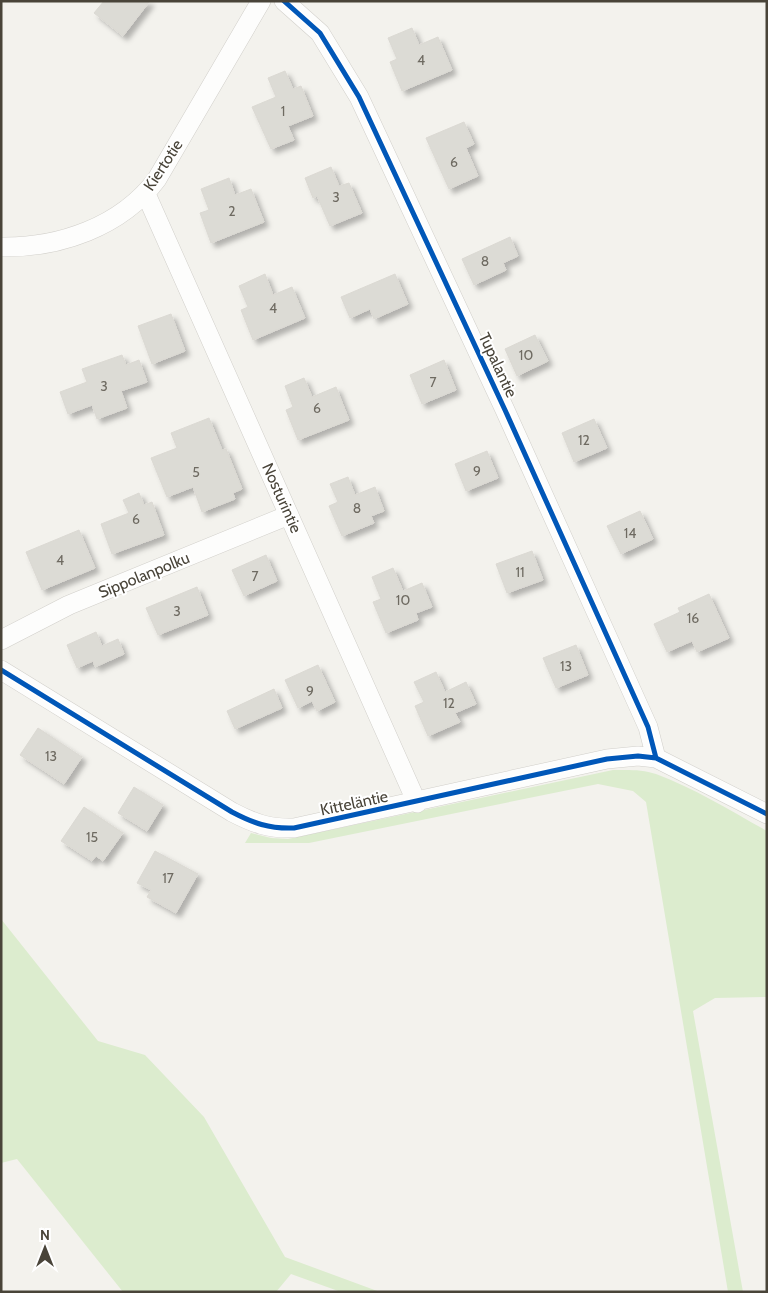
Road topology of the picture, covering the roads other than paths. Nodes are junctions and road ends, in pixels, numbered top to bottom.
1 (261, 1) edge
2 (284, 1) edge
3 (146, 194) junction
4 (1, 247) edge
5 (289, 515) junction
6 (1, 640) edge
7 (1, 670) edge
8 (656, 758) junction
9 (417, 802) junction
10 (767, 814) edge

1 - 3 street, Kiertotie
2 - 8 street, Tupalantie
3 - 4 street, Kiertotie
3 - 5 street, Nosturintie
5 - 6 street, Sippolanpolku
5 - 9 street, Nosturintie
7 - 9 street, Kitteläntie
8 - 9 street, Kitteläntie
8 - 10 street, Kitteläntie

